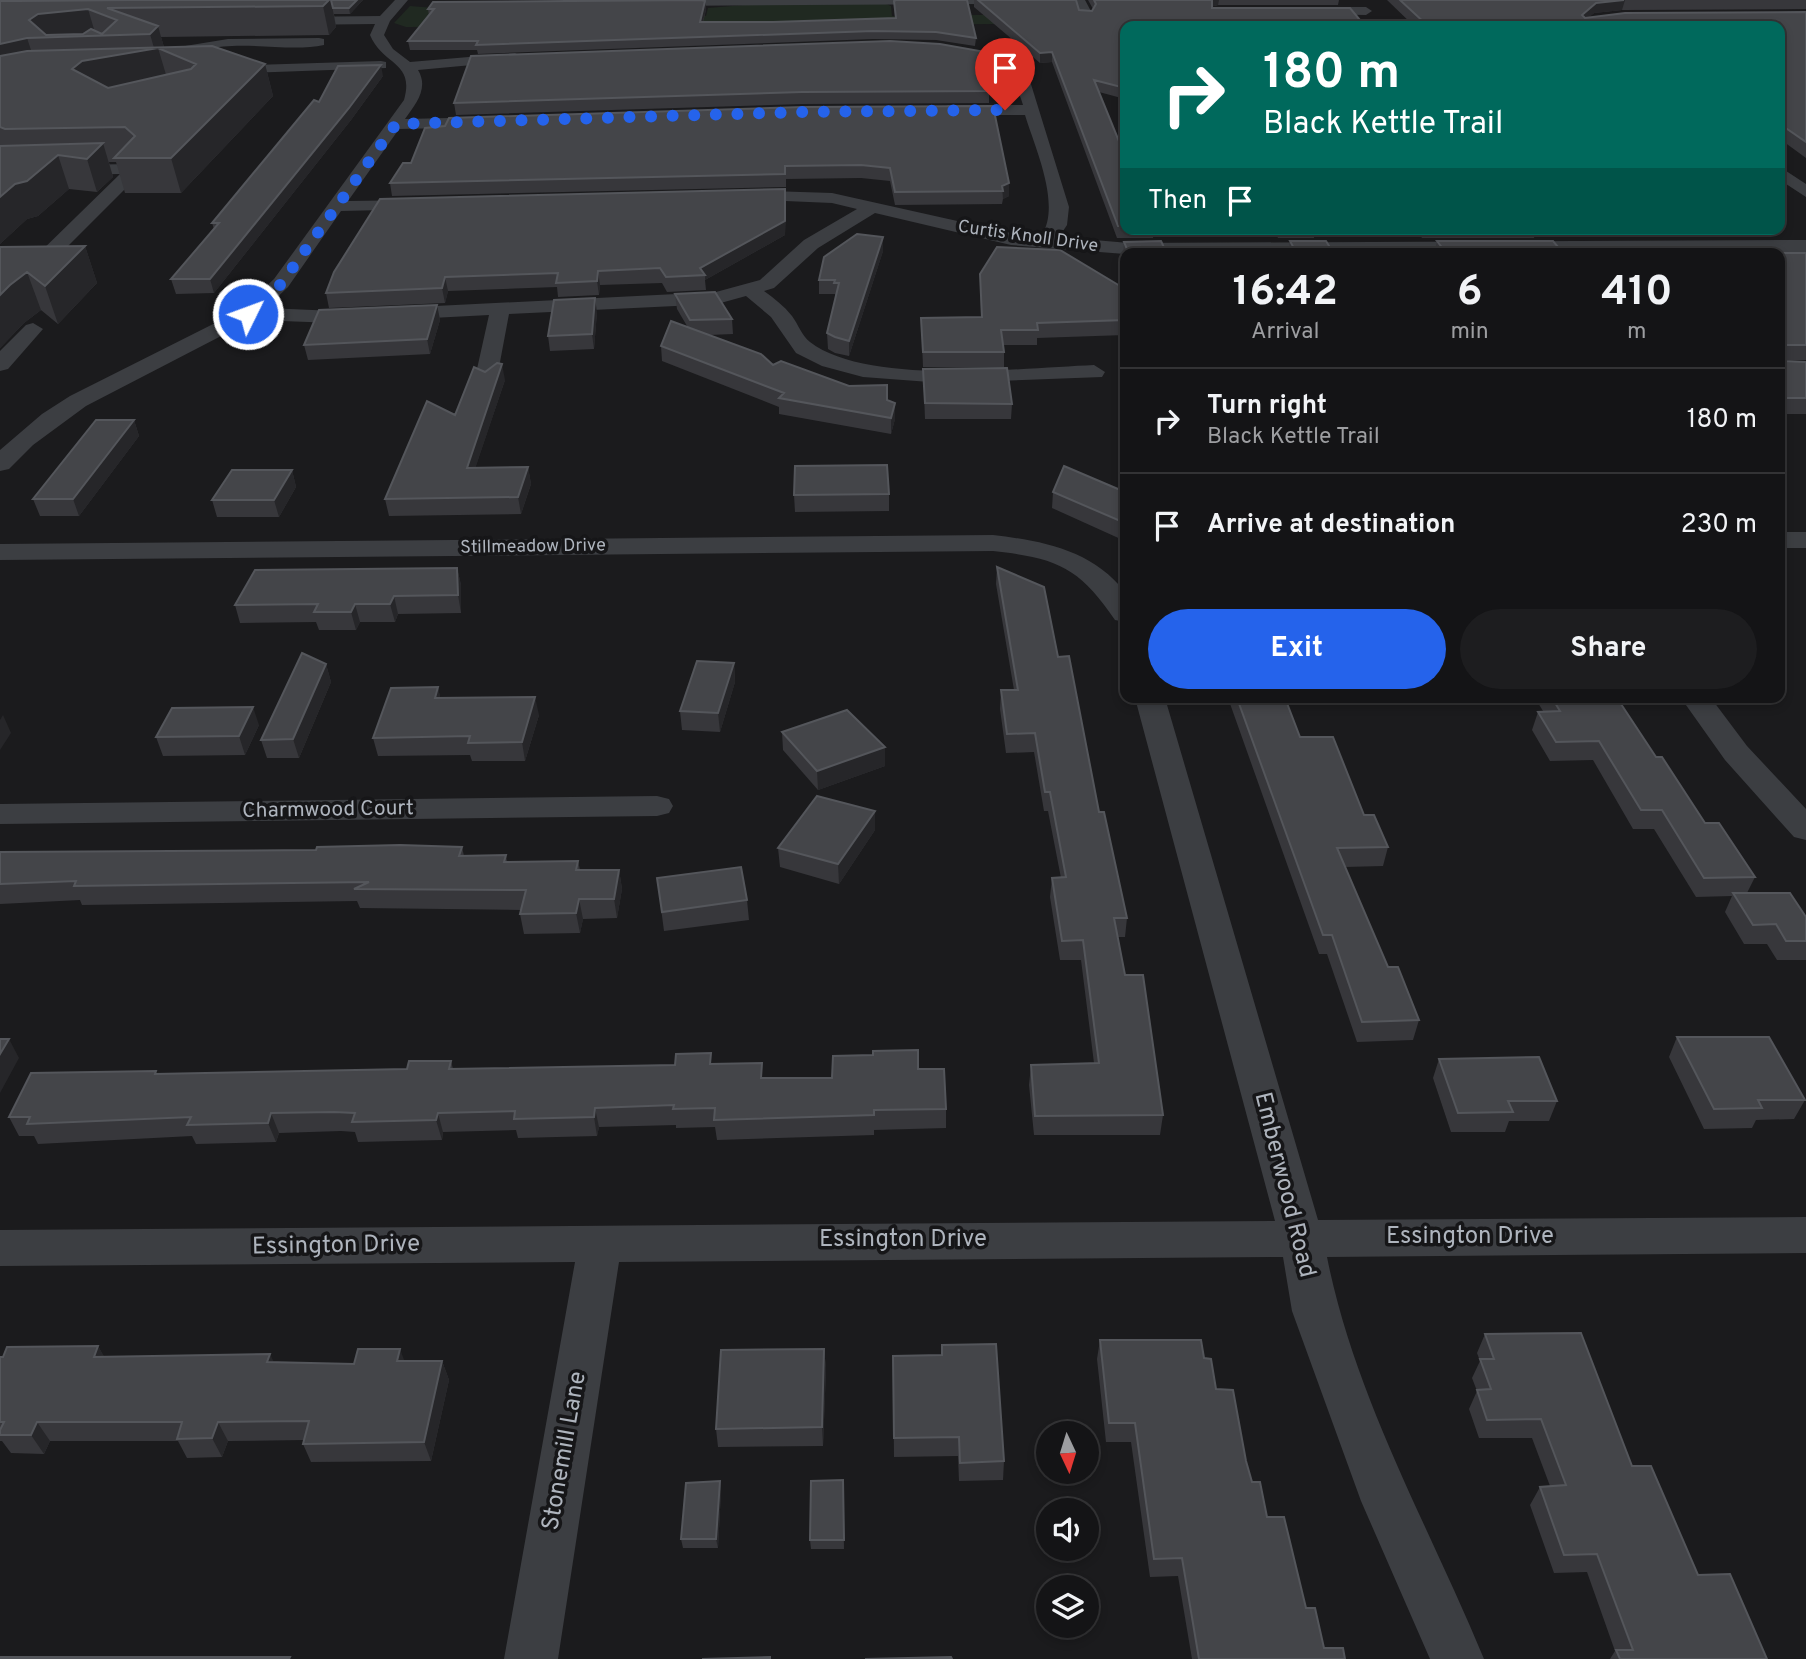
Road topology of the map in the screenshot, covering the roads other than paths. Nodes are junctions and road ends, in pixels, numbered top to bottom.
1 (985, 0) edge
2 (1079, 0) edge
3 (1355, 0) edge
4 (881, 1) edge
5 (646, 2) edge
6 (407, 3) edge
7 (1298, 11) edge
8 (1086, 15) edge
9 (384, 20) junction
10 (273, 21) edge
11 (319, 42) dead end
12 (926, 48) edge
13 (180, 55) junction
14 (152, 56) edge
15 (533, 57) edge
16 (408, 65) junction
17 (197, 71) joint
18 (937, 110) edge
19 (1030, 110) junction
20 (510, 121) edge
21 (396, 124) junction
22 (0, 171) edge
23 (1785, 176) edge
24 (1806, 192) edge
25 (728, 195) edge
26 (440, 204) edge
27 (337, 206) junction
28 (873, 207) junction
29 (1579, 235) edge
30 (1046, 243) junction
31 (1806, 246) edge
32 (1590, 247) junction
33 (1126, 248) edge
34 (1519, 248) edge
35 (0, 266) edge
36 (750, 290) junction
37 (500, 310) junction
38 (248, 314) junction
39 (0, 329) edge
40 (0, 364) edge
41 (1094, 372) dead end
42 (486, 379) edge
43 (0, 464) edge
44 (1785, 540) edge
45 (1806, 540) edge
46 (0, 552) edge
47 (1120, 606) edge
48 (1151, 703) edge
49 (1700, 703) edge
50 (657, 806) dead end
51 (0, 814) edge
52 (1802, 822) edge
53 (1806, 1235) edge
54 (1300, 1238) junction
55 (600, 1242) junction
56 (0, 1248) edge
57 (531, 1659) edge
58 (1457, 1659) edge

1 - 4 street
2 - 8 street
3 - 7 street
4 - 5 street
6 - 9 street
9 - 10 street
9 - 16 street
11 - 13 street
12 - 19 street
13 - 14 street
13 - 17 street
15 - 16 street
16 - 17 street
16 - 21 street
18 - 19 street
19 - 30 street
20 - 21 street
21 - 27 street
22 - 35 street
23 - 24 street
25 - 28 street, Curtis Knoll Drive
26 - 27 street
27 - 38 street
28 - 30 street, Curtis Knoll Drive
28 - 36 street
29 - 32 street
30 - 33 street, Curtis Knoll Drive
31 - 32 street, Curtis Knoll Drive
32 - 34 street, Curtis Knoll Drive
36 - 37 street
36 - 41 street
37 - 38 street
37 - 42 street
38 - 43 street
39 - 40 street
44 - 45 street
46 - 47 street, Stillmeadow Drive
48 - 54 street, Emberwood Road
49 - 52 street
50 - 51 street, Charmwood Court
53 - 54 street, Essington Drive
54 - 55 street, Essington Drive
54 - 58 street, Emberwood Road
55 - 56 street, Essington Drive
55 - 57 street, Stonemill Lane

